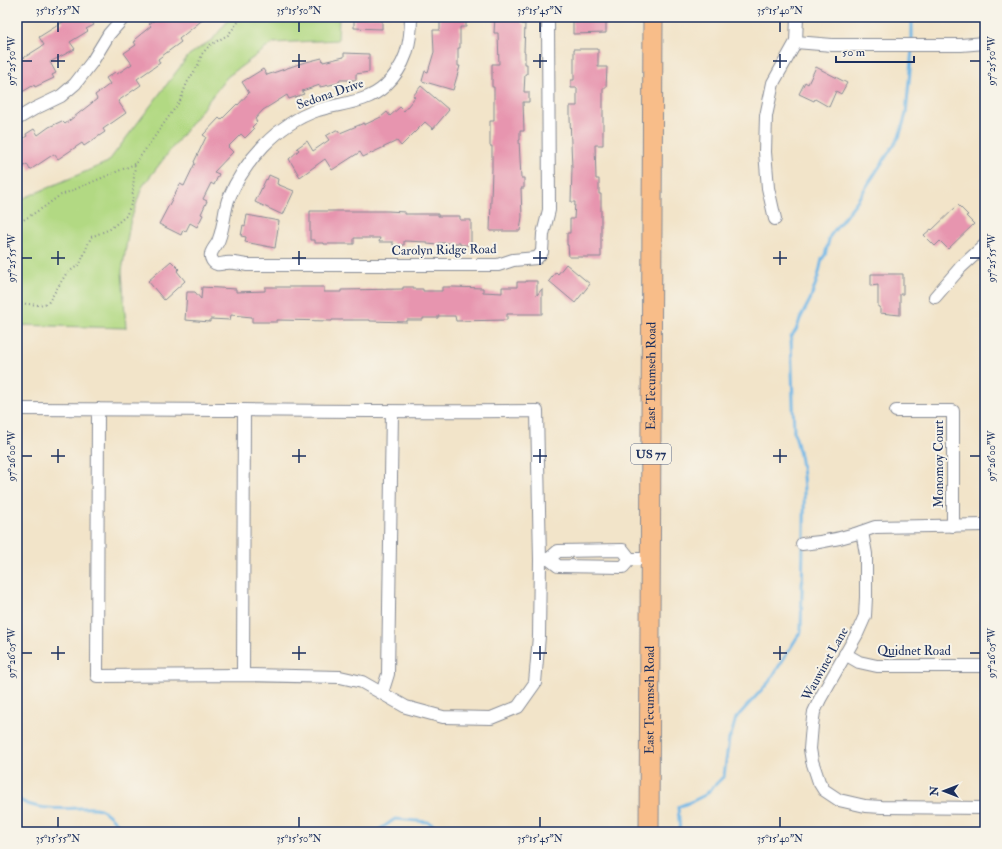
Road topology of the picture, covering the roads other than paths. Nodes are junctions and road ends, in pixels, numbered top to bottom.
1 (124, 17) edge
2 (411, 17) edge
3 (548, 17) edge
4 (653, 17) edge
5 (798, 17) edge
6 (796, 42) junction
7 (985, 44) edge
8 (17, 119) edge
9 (775, 220) dead end
10 (985, 245) edge
11 (211, 253) joint
12 (935, 297) dead end
13 (17, 409) edge
14 (98, 409) junction
15 (244, 410) junction
16 (896, 411) dead end
17 (392, 412) junction
18 (953, 526) junction
19 (985, 526) edge
20 (862, 532) junction
21 (802, 544) dead end
22 (630, 558) junction
23 (544, 559) junction
24 (650, 559) junction
25 (846, 654) junction
26 (985, 666) edge
27 (243, 675) junction
28 (382, 693) junction
29 (985, 808) edge
30 (649, 832) edge

1 - 8 street
2 - 11 street, Sedona Drive
3 - 11 street, Carolyn Ridge Road
4 - 24 main road, East Tecumseh Road / US 77
5 - 6 street
6 - 7 street
6 - 9 street
10 - 12 street
13 - 14 street
14 - 15 street
14 - 27 street
15 - 17 street
15 - 27 street
16 - 18 street, Monomoy Court
17 - 23 street
17 - 28 street
18 - 19 street
18 - 20 street
20 - 21 street
20 - 25 street, Wauwinet Lane
22 - 23 street
22 - 23 street
22 - 24 street
23 - 28 street
24 - 30 main road, East Tecumseh Road / US 77
25 - 26 street, Quidnet Road
25 - 29 street, Wauwinet Lane
27 - 28 street

